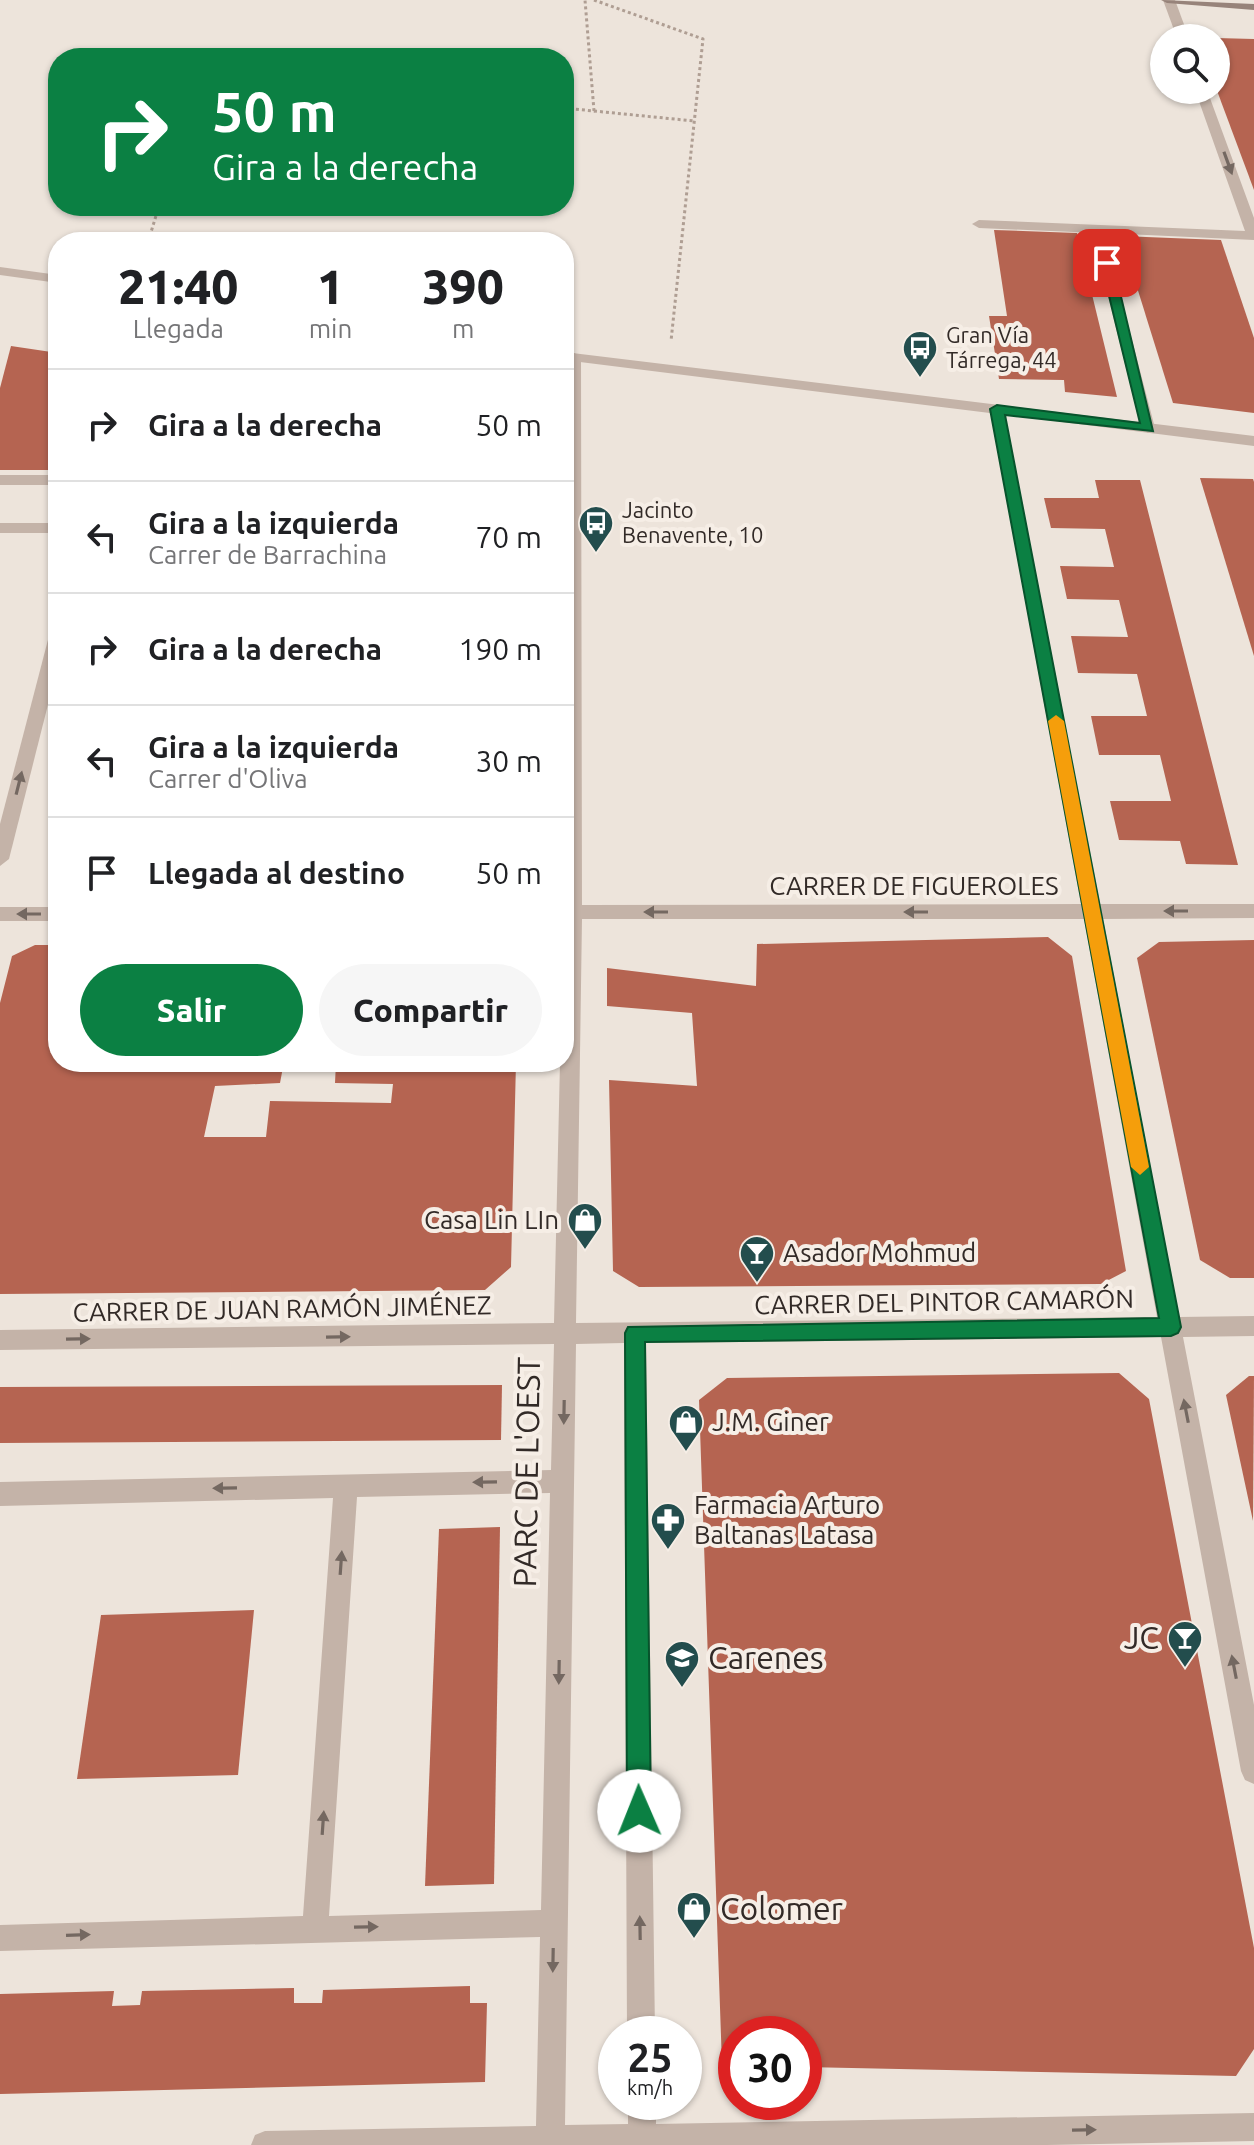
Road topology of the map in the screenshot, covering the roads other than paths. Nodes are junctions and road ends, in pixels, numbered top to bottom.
1 (1168, 0) edge
2 (1254, 7) edge
3 (1177, 24) edge
4 (1206, 104) edge
5 (979, 224) dead end
6 (1253, 233) edge
7 (1100, 236) dead end
8 (0, 271) edge
9 (48, 278) edge
10 (574, 358) edge
11 (997, 409) junction
12 (1148, 428) junction
13 (1254, 441) edge
14 (0, 480) edge
15 (48, 480) edge
16 (0, 528) edge
17 (48, 528) edge
18 (48, 671) edge
19 (0, 859) edge
20 (1254, 911) edge
21 (574, 912) edge
22 (1092, 912) junction
23 (0, 914) edge
24 (48, 914) edge
25 (567, 1072) edge
26 (1254, 1326) edge
27 (1171, 1327) junction
28 (635, 1333) junction
29 (565, 1334) junction
30 (0, 1340) edge
31 (563, 1481) junction
32 (346, 1485) junction
33 (0, 1494) edge
34 (1254, 1771) edge
35 (554, 1923) junction
36 (315, 1929) junction
37 (0, 1938) edge
38 (641, 2016) edge
39 (642, 2120) edge
40 (1254, 2127) edge
41 (642, 2142) edge
42 (550, 2144) edge
43 (265, 2145) edge

1 - 2 main road
1 - 3 street
4 -> 6 street
5 - 6 street
7 - 12 street
8 - 9 street
10 - 11 street
11 - 12 street
11 - 22 street
12 - 13 street
14 - 15 street
16 - 17 street
19 -> 18 street
20 -> 22 street, CARRER DE FIGUEROLES
22 -> 21 street, CARRER DE FIGUEROLES
22 - 27 street
24 -> 23 street
25 - 29 street
26 - 27 street, CARRER DEL PINTOR CAMARÓN
27 - 28 street, CARRER DEL PINTOR CAMARÓN
34 -> 27 street
28 - 29 street, PARC DE L'OEST
38 -> 28 street
30 -> 29 street, CARRER DE JUAN RAMÓN JIMÉNEZ
29 -> 31 street, PARC DE L'OEST
31 -> 32 street
31 -> 35 street, PARC DE L'OEST
32 -> 33 street
36 -> 32 street
36 -> 35 street
35 -> 42 street, PARC DE L'OEST
37 -> 36 street
39 - 41 street
41 -> 40 street
41 - 42 street
42 - 43 street

